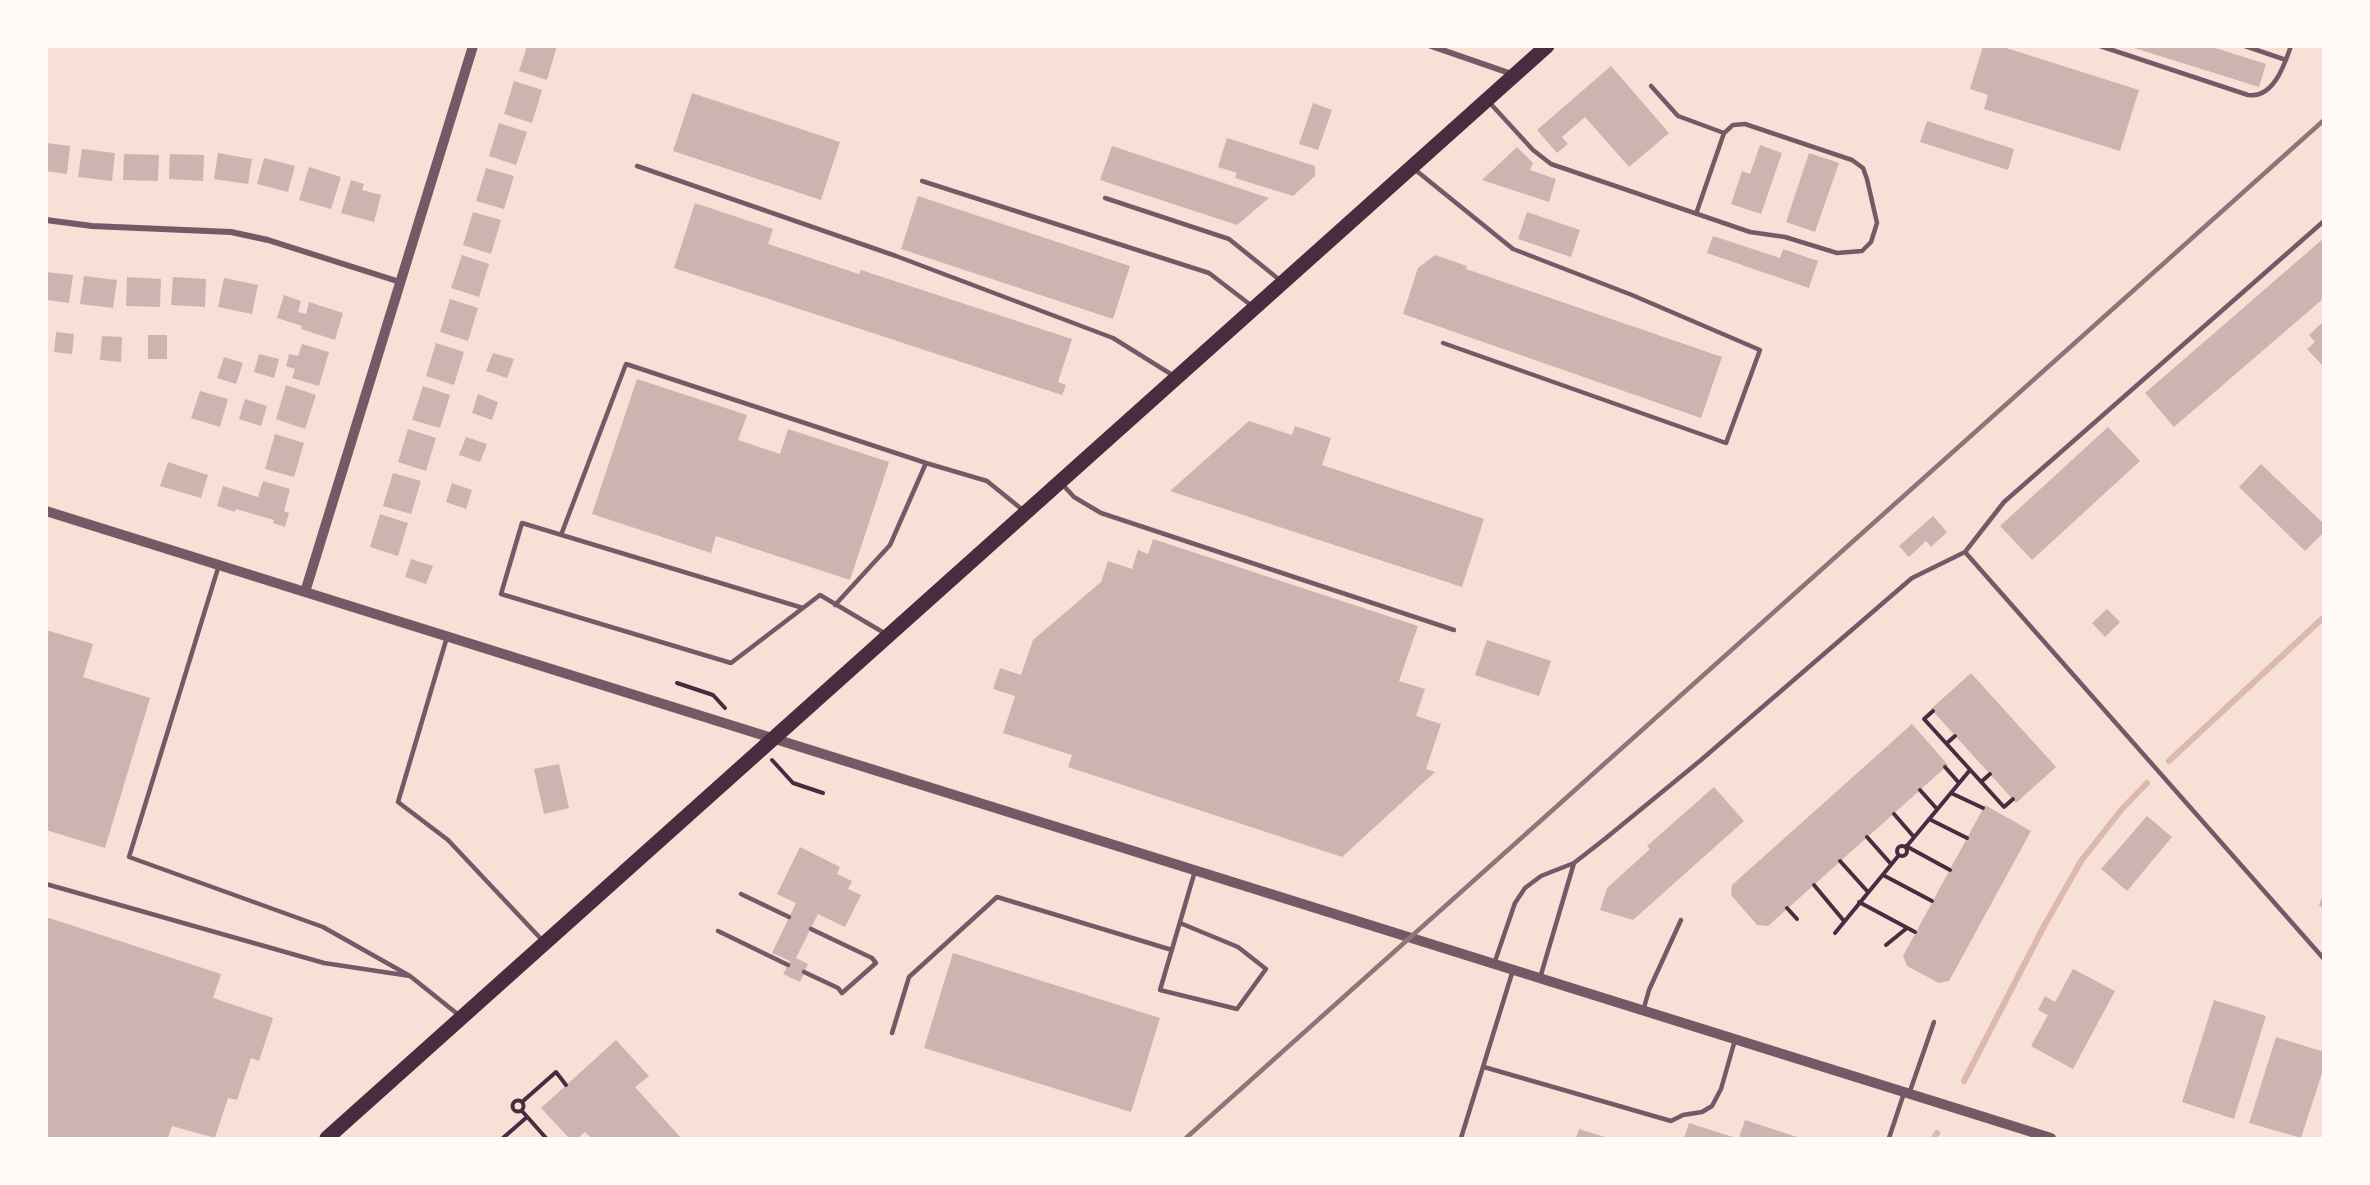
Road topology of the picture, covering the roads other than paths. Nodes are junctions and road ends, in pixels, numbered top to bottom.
1 (473, 46) edge
2 (1431, 46) edge
3 (1547, 46) edge
4 (2100, 46) edge
5 (2245, 46) edge
6 (2290, 46) edge
7 (2286, 60) junction
8 (1516, 75) junction
9 (1651, 86) dead end
10 (1487, 100) junction
11 (1724, 133) junction
12 (637, 166) dead end
13 (1412, 167) junction
14 (922, 181) dead end
15 (1105, 198) dead end
16 (1696, 214) junction
17 (46, 220) edge
18 (2324, 221) edge
19 (400, 282) junction
20 (1283, 282) junction
21 (1254, 308) junction
22 (1443, 343) dead end
23 (1176, 378) junction
24 (926, 463) junction
25 (1060, 482) junction
26 (46, 511) edge
27 (1025, 513) junction
28 (561, 535) junction
29 (1965, 552) junction
30 (219, 565) junction
31 (305, 592) junction
32 (835, 605) junction
33 (803, 608) junction
34 (1454, 630) dead end
35 (888, 635) junction
36 (447, 637) junction
37 (773, 739) junction
38 (1575, 863) junction
39 (1195, 871) junction
40 (46, 884) edge
41 (741, 894) dead end
42 (789, 917) dead end
43 (1681, 920) dead end
44 (1180, 923) junction
45 (811, 928) dead end
46 (718, 931) dead end
47 (545, 944) junction
48 (1172, 950) junction
49 (2324, 959) edge
50 (1494, 964) junction
51 (788, 965) dead end
52 (1513, 970) junction
53 (804, 972) dead end
54 (410, 976) junction
55 (1539, 978) junction
56 (1643, 1011) junction
57 (462, 1018) junction
58 (1934, 1022) dead end
59 (892, 1033) dead end
60 (1735, 1040) junction
61 (1484, 1067) junction
62 (1907, 1093) junction
63 (327, 1138) edge
64 (1461, 1138) edge
65 (1889, 1138) edge
66 (2051, 1138) edge

1 - 19 street
2 - 8 street
3 - 8 main road
4 - 7 lane
5 - 7 lane
6 - 7 lane
8 - 10 main road
9 - 11 lane
10 - 13 main road
10 - 16 lane
11 - 16 lane
11 - 16 lane
12 - 23 lane
13 - 20 main road
13 - 22 lane
14 - 21 lane
15 - 20 lane
17 - 19 street
18 - 29 lane
19 - 31 street
20 - 21 main road
21 - 23 main road
23 - 25 main road
24 - 27 lane
24 - 28 lane
24 - 32 lane
25 - 27 main road
25 - 34 lane
26 - 30 street
27 - 35 main road
28 - 33 lane
28 - 33 lane
29 - 38 lane
29 - 49 lane
30 - 31 street
30 - 54 lane
31 - 36 street
32 - 33 lane
32 - 35 lane
35 - 37 main road
36 - 37 street
36 - 47 lane
37 - 39 street
37 - 47 main road
38 - 50 lane
38 - 55 lane
39 - 44 lane
39 - 50 street
40 - 54 lane
41 - 42 lane
43 - 56 lane
44 - 48 lane
44 - 48 lane
45 - 53 lane
46 - 51 lane
47 - 57 main road
48 - 59 lane
50 - 52 street
52 - 55 street
52 - 61 lane
54 - 57 lane
55 - 56 street
56 - 60 street
57 - 63 main road
58 - 62 lane
60 - 61 lane
60 - 62 street
61 - 64 lane
62 - 65 lane
62 - 66 street

